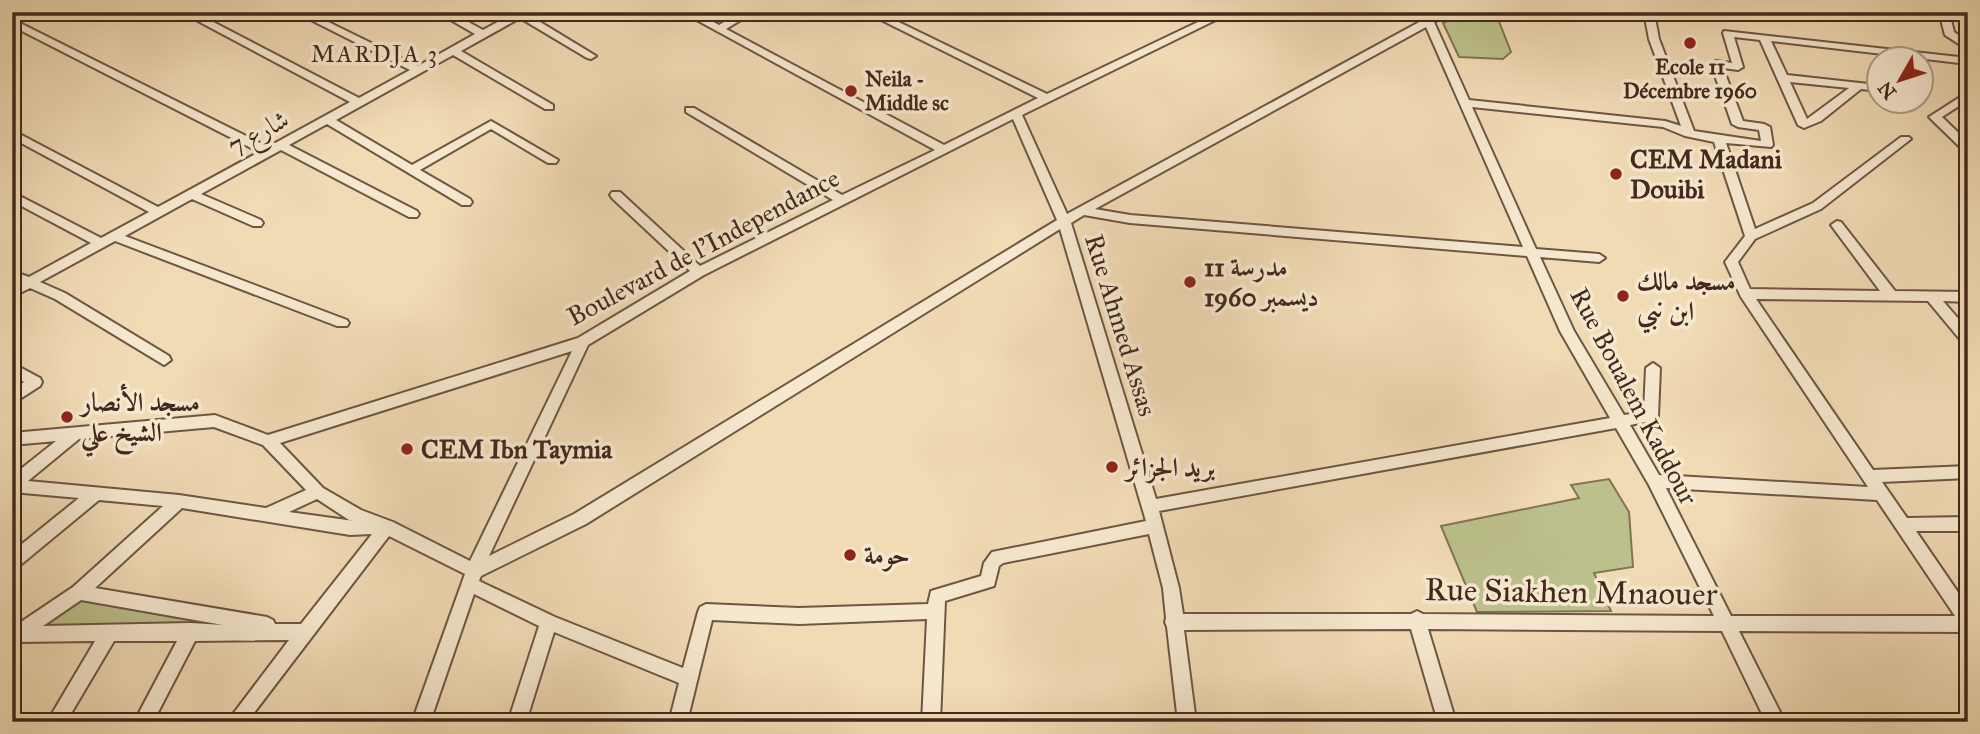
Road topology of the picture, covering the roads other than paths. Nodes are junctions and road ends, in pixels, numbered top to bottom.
1 (186, 12) edge
2 (300, 12) edge
3 (442, 12) edge
4 (687, 12) edge
5 (749, 12) edge
6 (870, 12) edge
7 (1227, 12) edge
8 (1445, 12) edge
9 (1649, 12) edge
10 (1944, 12) edge
11 (522, 13) edge
12 (1426, 16) edge
13 (12, 22) edge
14 (719, 29) junction
15 (482, 34) junction
16 (1765, 39) junction
17 (1968, 47) edge
18 (454, 51) junction
19 (591, 56) dead end
20 (1968, 61) edge
21 (418, 70) junction
22 (1784, 78) junction
23 (1859, 86) junction
24 (1864, 87) edge
25 (1968, 95) edge
26 (1047, 98) junction
27 (358, 102) junction
28 (1464, 103) junction
29 (548, 107) dead end
30 (690, 110) dead end
31 (1016, 114) junction
32 (328, 120) junction
33 (12, 133) edge
34 (1689, 134) junction
35 (1719, 139) junction
36 (1905, 139) dead end
37 (282, 146) junction
38 (944, 149) junction
39 (1968, 149) edge
40 (268, 152) junction
41 (552, 160) dead end
42 (413, 169) junction
43 (191, 194) junction
44 (616, 195) dead end
45 (12, 196) edge
46 (844, 201) junction
47 (466, 202) dead end
48 (1083, 211) junction
49 (158, 212) junction
50 (414, 214) dead end
51 (1064, 221) junction
52 (257, 223) dead end
53 (1837, 225) dead end
54 (114, 236) junction
55 (1751, 236) junction
56 (101, 243) junction
57 (1533, 251) junction
58 (1599, 258) dead end
59 (699, 272) junction
60 (12, 275) edge
61 (28, 284) junction
62 (12, 292) edge
63 (1746, 294) junction
64 (1931, 296) junction
65 (1892, 297) junction
66 (1968, 297) edge
67 (342, 323) dead end
68 (1968, 339) edge
69 (583, 342) junction
70 (164, 360) dead end
71 (12, 368) edge
72 (1653, 368) dead end
73 (12, 399) edge
74 (1621, 422) junction
75 (76, 433) junction
76 (12, 439) edge
77 (268, 441) junction
78 (1968, 472) edge
79 (1870, 476) junction
80 (1655, 481) junction
81 (12, 485) edge
82 (98, 492) junction
83 (318, 492) junction
84 (1881, 494) junction
85 (179, 500) junction
86 (1150, 506) junction
87 (265, 516) junction
88 (1968, 524) edge
89 (1902, 525) junction
90 (1156, 526) junction
91 (387, 527) junction
92 (12, 562) edge
93 (472, 578) junction
94 (79, 592) junction
95 (935, 611) junction
96 (1417, 619) junction
97 (549, 622) junction
98 (1173, 622) junction
99 (1968, 624) edge
100 (1726, 625) junction
101 (191, 631) junction
102 (304, 632) junction
103 (109, 633) junction
104 (14, 636) edge
105 (688, 678) junction
106 (56, 722) edge
107 (143, 722) edge
108 (236, 722) edge
109 (421, 722) edge
110 (517, 722) edge
111 (678, 722) edge
112 (932, 722) edge
113 (1187, 722) edge
114 (1447, 722) edge
115 (1776, 722) edge

1 - 27 street
2 - 21 street
3 - 15 street
4 - 14 street
5 - 14 street
6 - 26 street
7 - 26 street, Boulevard de l'Independance
8 - 12 street
9 - 34 street
10 - 17 street
11 - 15 street, شارع 7
11 - 19 street
12 - 28 street, Rue Boualem Kaddour
12 - 48 street
13 - 40 street
14 - 38 street
15 - 18 street, شارع 7
16 - 20 street
16 - 22 street
16 - 35 street
18 - 21 street, شارع 7
18 - 29 street
21 - 27 street, شارع 7
22 - 23 street
22 - 23 street
23 - 24 street
25 - 39 street
26 - 31 street, Boulevard de l'Independance
27 - 32 street, شارع 7
28 - 34 street
28 - 57 street, Rue Boualem Kaddour
30 - 46 street
31 - 38 street, Boulevard de l'Independance
31 - 51 street, Rue Ahmed Assas
32 - 37 street, شارع 7
32 - 42 street
33 - 49 street
34 - 35 street
35 - 55 street
36 - 55 street
37 - 40 street, شارع 7
37 - 50 street
38 - 46 street, Boulevard de l'Independance
40 - 43 street, شارع 7
41 - 42 street
42 - 47 street
43 - 49 street, شارع 7
43 - 52 street
44 - 59 street
45 - 56 street
46 - 59 street, Boulevard de l'Independance
48 - 51 street
48 - 57 street
49 - 54 street, شارع 7
51 - 86 street, Rue Ahmed Assas
51 - 93 street
53 - 65 street
54 - 56 street, شارع 7
54 - 67 street
55 - 63 street
56 - 61 street, شارع 7
57 - 58 street
57 - 74 street, Rue Boualem Kaddour
59 - 69 street, Boulevard de l'Independance
60 - 61 street
61 - 62 street, شارع 7
61 - 70 street
63 - 65 street
63 - 79 street
64 - 65 street
64 - 66 street
64 - 68 street
69 - 77 street, Boulevard de l'Independance
69 - 93 street
71 - 73 street
72 - 74 street
74 - 80 street, Rue Boualem Kaddour
74 - 86 street
75 - 76 street
75 - 77 street
75 - 81 street
77 - 83 street
78 - 79 street
79 - 84 street
80 - 84 street
80 - 100 street, Rue Boualem Kaddour
81 - 82 street
82 - 85 street
82 - 92 street
83 - 87 street
83 - 91 street
84 - 89 street
85 - 87 street
85 - 94 street
86 - 90 street, Rue Ahmed Assas
87 - 91 street
88 - 89 street
89 - 99 street
90 - 95 street
90 - 98 street, Rue Ahmed Assas
91 - 93 street
91 - 102 street
93 - 97 street
93 - 109 street
94 - 102 street
94 - 104 street
95 - 105 street
95 - 112 street
96 - 98 street, Rue Siakhen Mnaouer
96 - 100 street, Rue Siakhen Mnaouer
96 - 114 street
97 - 105 street
97 - 110 street
98 - 113 street, Rue Ahmed Assas
99 - 100 street, Rue Siakhen Mnaouer
100 - 115 street, Rue Boualem Kaddour
101 - 102 street
101 - 103 street
101 - 107 street
102 - 108 street
103 - 104 street
103 - 106 street
105 - 111 street

